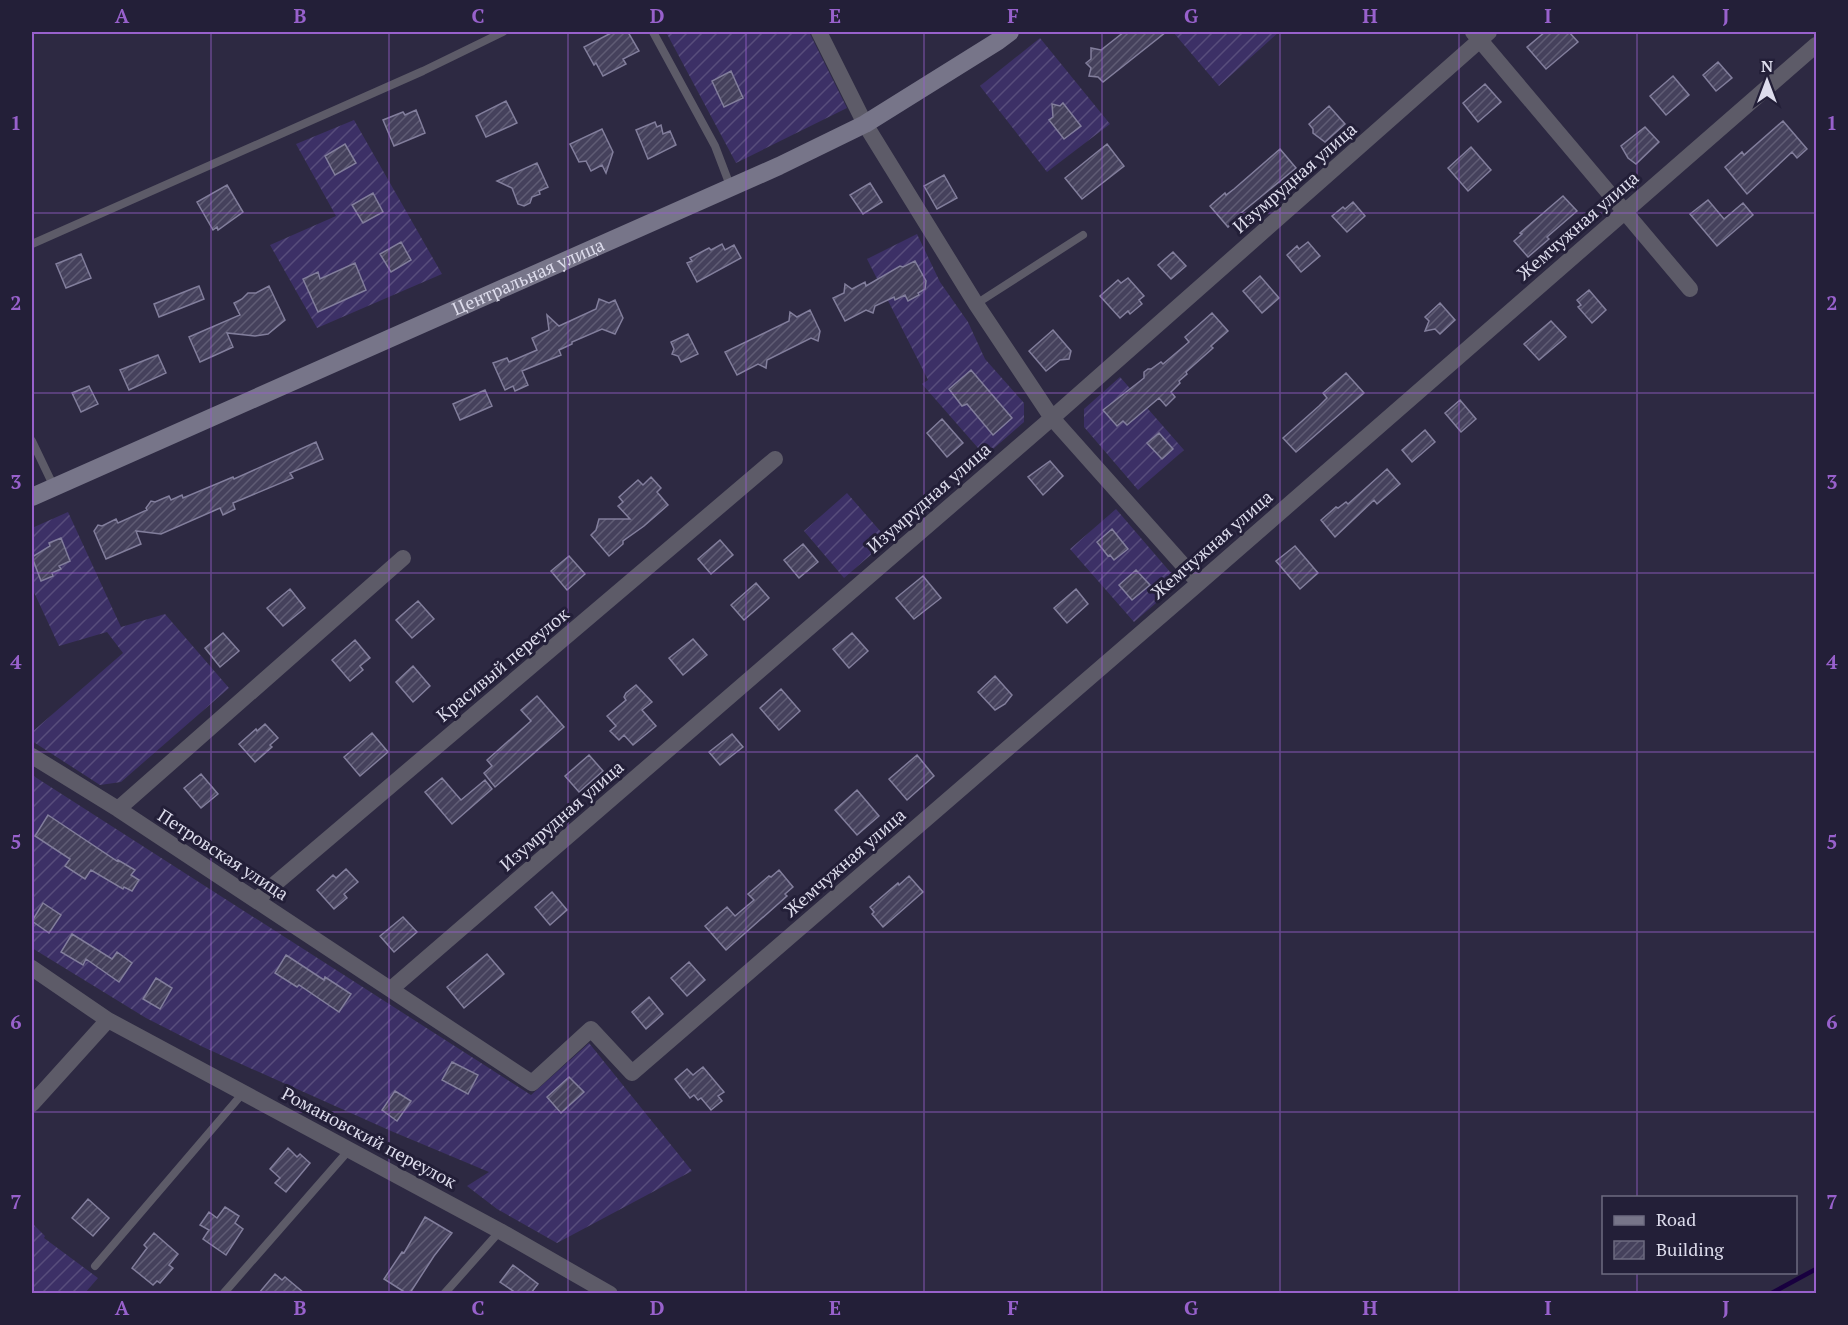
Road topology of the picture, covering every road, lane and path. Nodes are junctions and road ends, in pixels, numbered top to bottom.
1 (503, 32) edge
2 (653, 32) edge
3 (819, 32) edge
4 (1010, 32) edge
5 (1481, 34) edge
6 (1816, 45) edge
7 (865, 124) junction
8 (731, 189) junction
9 (1624, 211) junction
10 (1083, 235) dead end
11 (32, 244) edge
12 (1690, 289) dead end
13 (976, 304) junction
14 (1052, 418) junction
15 (32, 441) edge
16 (775, 459) dead end
17 (54, 487) junction
18 (32, 497) edge
19 (403, 558) dead end
20 (1198, 583) junction
21 (32, 756) edge
22 (118, 809) junction
23 (256, 900) junction
24 (32, 968) edge
25 (391, 989) junction
26 (108, 1020) junction
27 (632, 1073) joint
28 (243, 1093) junction
29 (32, 1104) edge
30 (349, 1150) junction
31 (500, 1231) junction
32 (94, 1266) dead end
33 (224, 1293) edge
34 (444, 1293) edge
35 (610, 1293) edge

1 - 11 lane
2 - 8 lane
3 - 7 street
4 - 7 main road, Центральная улица
5 - 9 street
5 - 14 street, Изумрудная улица
6 - 9 street, Жемчужная улица
7 - 8 main road, Центральная улица
7 - 13 street
8 - 17 main road, Центральная улица
9 - 12 street
9 - 20 street, Жемчужная улица
10 - 13 lane
13 - 14 street
14 - 20 street
14 - 25 street, Изумрудная улица
15 - 17 lane
16 - 23 street, Красивый переулок
17 - 18 main road, Центральная улица
19 - 22 street
20 - 27 street, Жемчужная улица
21 - 22 street, Петровская улица
22 - 23 street, Петровская улица
23 - 25 street, Петровская улица
24 - 26 street
25 - 27 street, Петровская улица
26 - 28 street, Романовский переулок
26 - 29 street
28 - 30 street, Романовский переулок
28 - 32 lane
30 - 31 street, Романовский переулок
30 - 33 lane
31 - 34 lane
31 - 35 street, Романовский переулок

